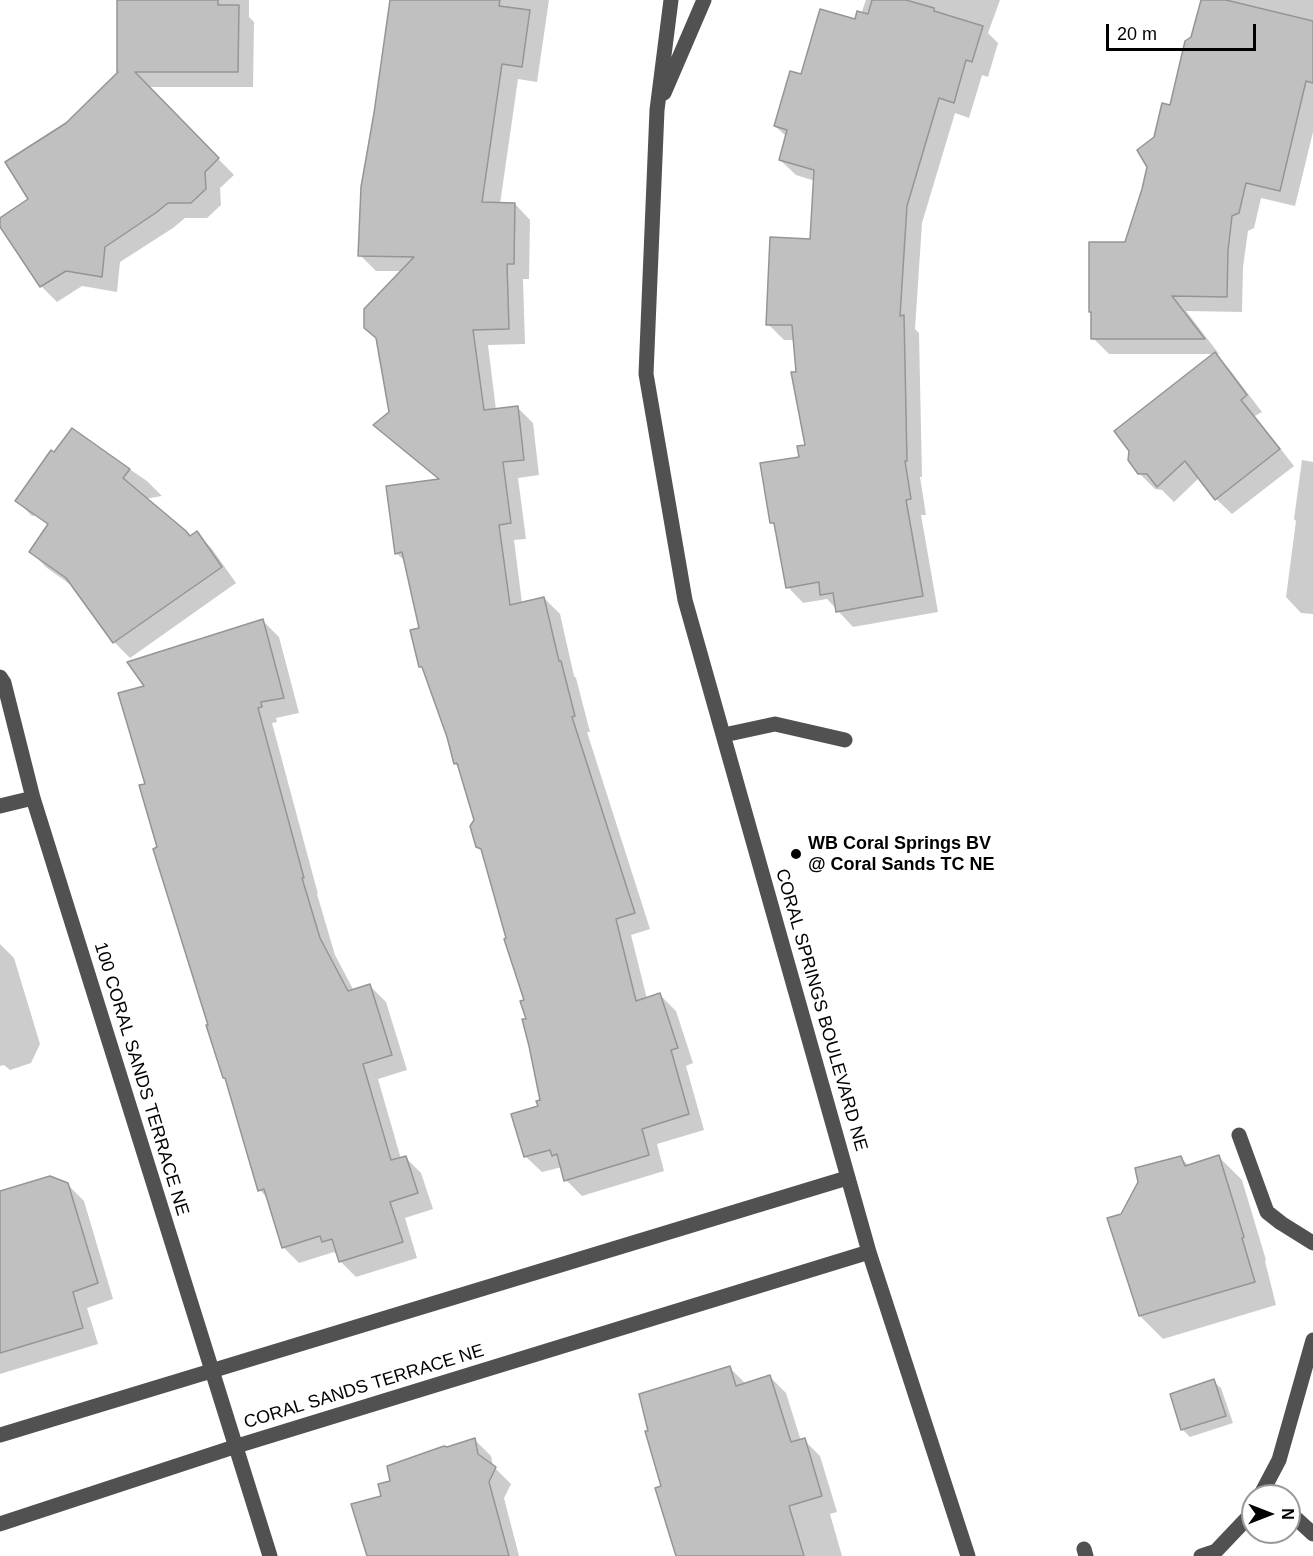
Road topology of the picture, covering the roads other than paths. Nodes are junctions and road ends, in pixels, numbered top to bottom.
1 (671, 0) edge
2 (704, 0) edge
3 (657, 110) junction
4 (0, 677) edge
5 (724, 735) junction
6 (844, 740) dead end
7 (33, 798) junction
8 (0, 806) edge
9 (1239, 1135) dead end
10 (847, 1178) junction
11 (1313, 1243) edge
12 (869, 1252) junction
13 (1313, 1340) edge
14 (212, 1372) junction
15 (0, 1435) edge
16 (237, 1446) junction
17 (1269, 1484) edge
18 (1301, 1523) edge
19 (0, 1524) edge
20 (1241, 1525) edge
21 (1313, 1534) edge
22 (270, 1556) edge
23 (968, 1556) edge
24 (1201, 1556) edge

1 - 3 street, CORAL SPRINGS BOULEVARD NE
2 - 3 street, CORAL SPRINGS BOULEVARD NE
3 - 5 street, CORAL SPRINGS BOULEVARD NE
4 - 7 street, 100 CORAL SANDS TERRACE NE
5 - 6 street
5 - 10 street, CORAL SPRINGS BOULEVARD NE
7 - 8 street
7 - 14 street, 100 CORAL SANDS TERRACE NE
9 - 11 street
10 - 12 street, CORAL SPRINGS BOULEVARD NE
10 - 14 street
12 - 16 street, CORAL SANDS TERRACE NE
12 - 23 street, CORAL SPRINGS BOULEVARD NE
13 - 17 street
14 - 15 street
14 - 16 street, CORAL SANDS TERRACE NE
16 - 19 street
16 - 22 street
18 - 21 street
20 - 24 street

